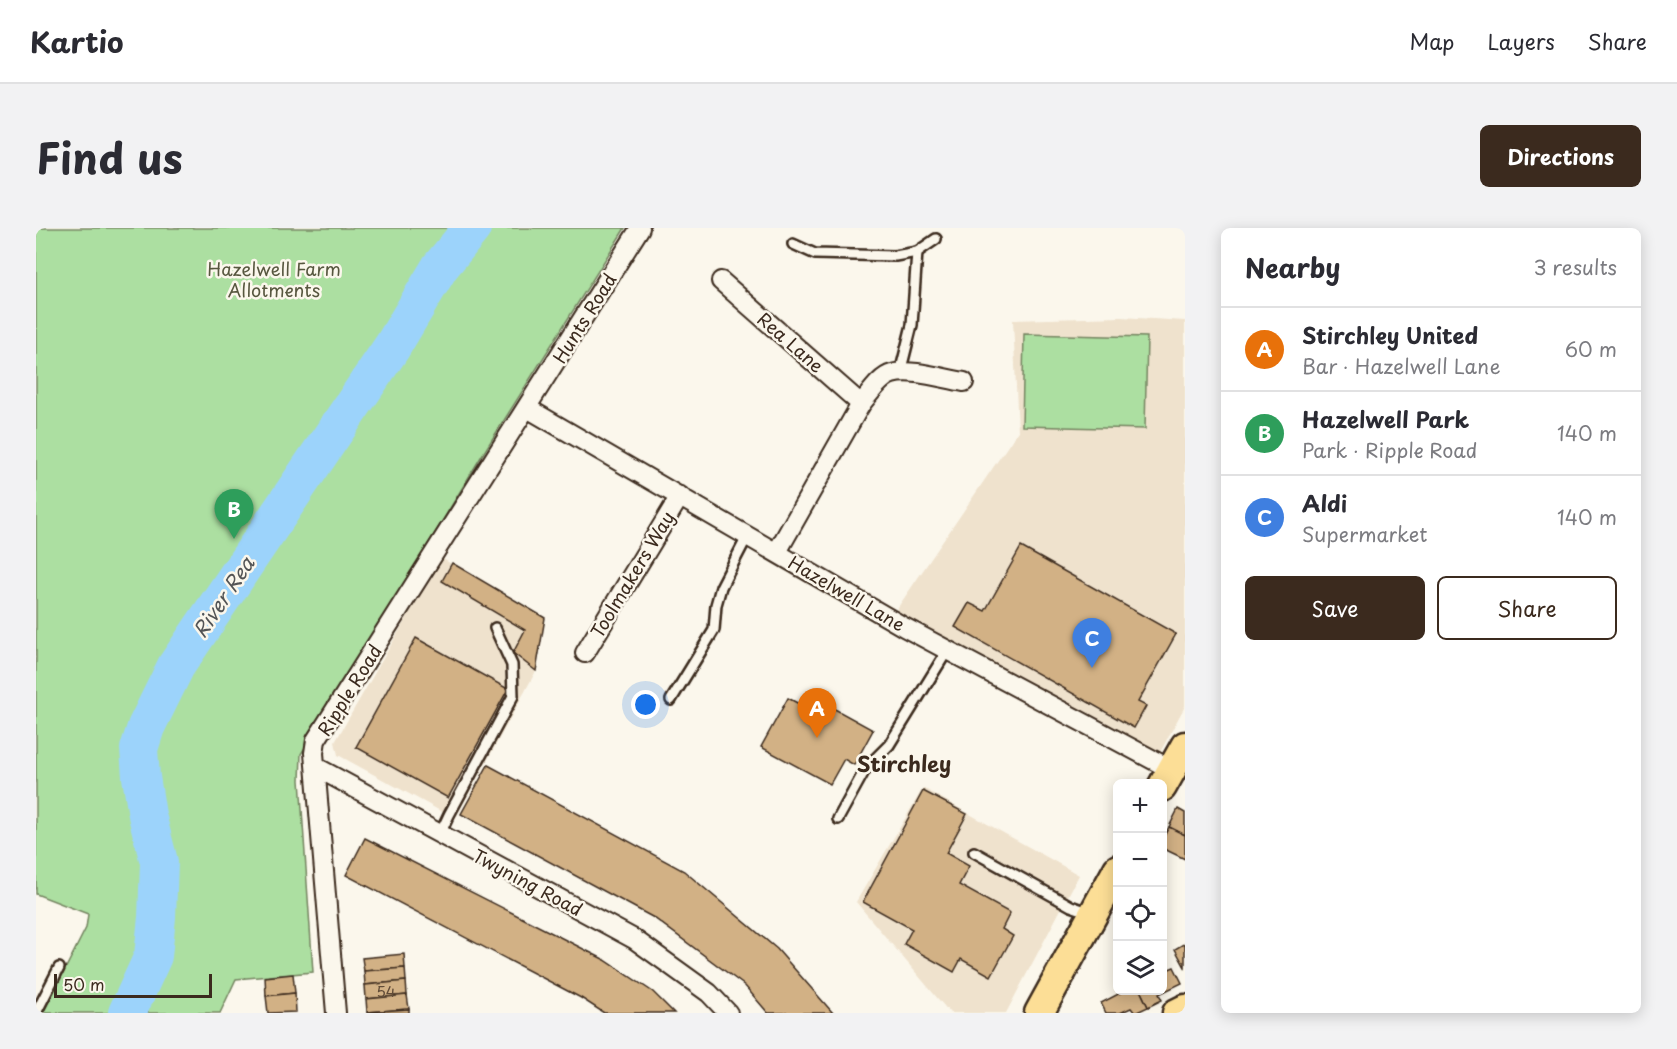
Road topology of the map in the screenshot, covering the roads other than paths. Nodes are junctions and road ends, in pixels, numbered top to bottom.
1 (640, 228) edge
2 (936, 239) dead end
3 (792, 244) dead end
4 (917, 252) junction
5 (721, 281) dead end
6 (900, 373) junction
7 (964, 382) dead end
8 (861, 404) junction
9 (527, 408) junction
10 (680, 496) junction
11 (748, 535) junction
12 (777, 552) junction
13 (495, 628) dead end
14 (947, 651) junction
15 (585, 653) dead end
16 (671, 700) dead end
17 (316, 767) junction
18 (1173, 768) edge
19 (838, 819) dead end
20 (440, 834) junction
21 (974, 852) dead end
22 (1113, 878) edge
23 (1093, 914) junction
24 (59, 968) dead end
25 (1185, 1009) edge
26 (36, 1013) edge
27 (336, 1013) edge
28 (728, 1013) edge
29 (1039, 1013) edge
30 (1177, 1013) edge

1 - 9 street, Hunts Road
2 - 4 lane
3 - 4 lane
4 - 6 lane
5 - 8 street, Rea Lane
6 - 7 street
6 - 8 street
8 - 12 street
9 - 10 street, Hazelwell Lane
9 - 17 street, Ripple Road
10 - 11 street, Hazelwell Lane
10 - 15 street, Toolmakers Way
11 - 12 street, Hazelwell Lane
11 - 16 lane
12 - 14 street, Hazelwell Lane
13 - 20 lane
14 - 18 street, Hazelwell Lane
14 - 19 lane
17 - 20 street, Twyning Road
17 - 27 street, Ripple Road
20 - 28 street, Twyning Road
21 - 23 lane
22 - 23 main road
23 - 29 main road
24 - 26 lane
25 - 30 main road

